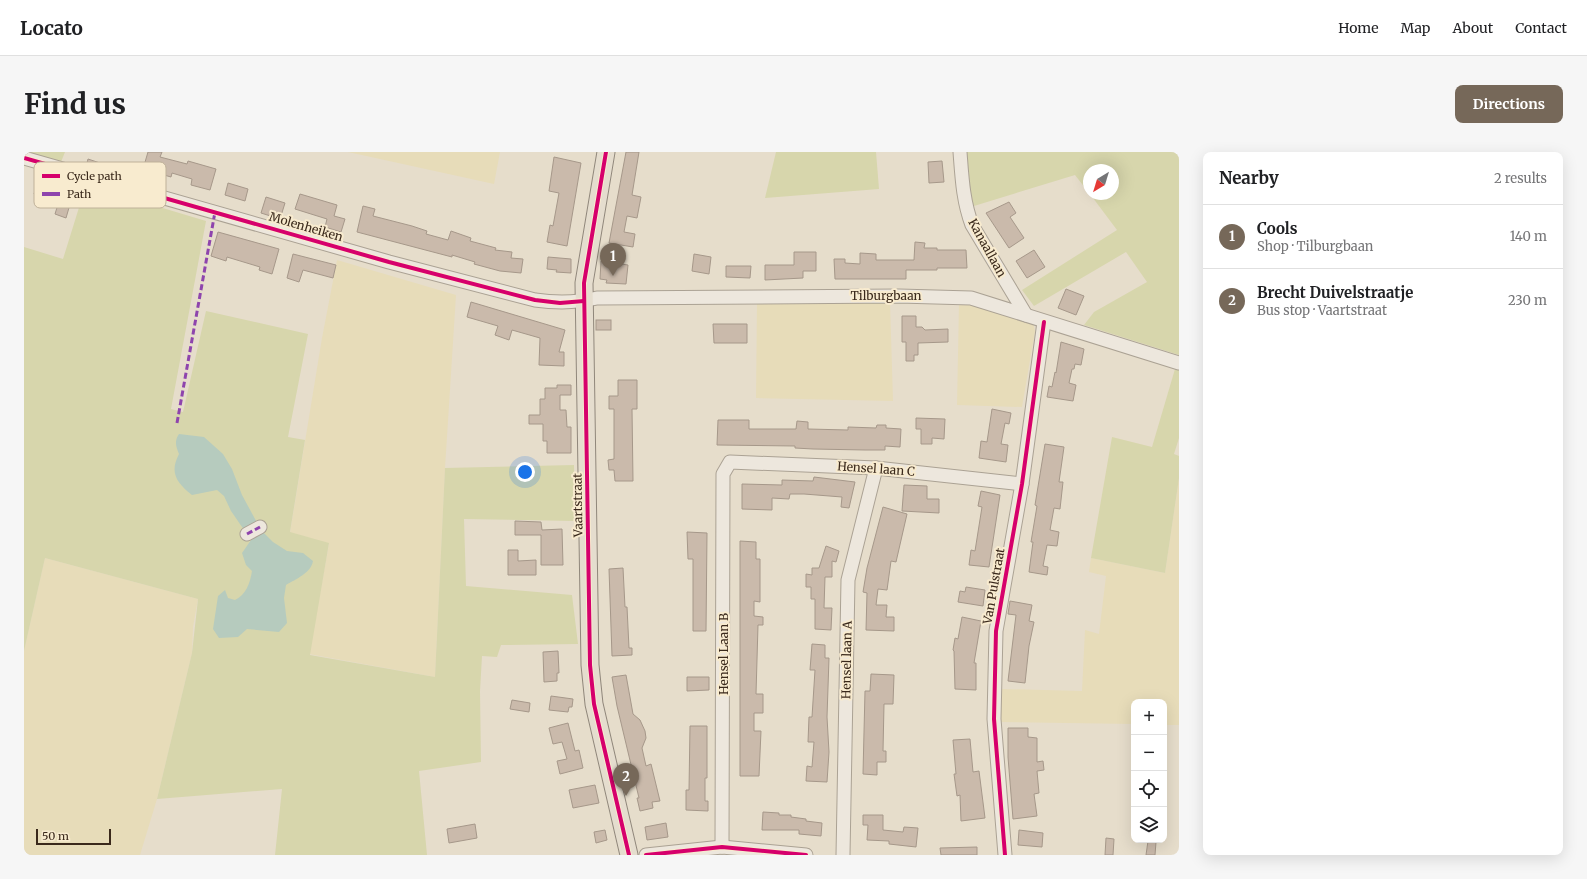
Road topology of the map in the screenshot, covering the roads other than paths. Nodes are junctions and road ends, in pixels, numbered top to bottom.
1 (606, 152) edge
2 (960, 152) edge
3 (24, 158) edge
4 (38, 162) edge
5 (166, 198) edge
6 (584, 301) junction
7 (1026, 315) junction
8 (1044, 322) junction
9 (1179, 363) edge
10 (730, 462) joint
11 (876, 468) junction
12 (1022, 484) junction
13 (260, 527) dead end
14 (247, 534) dead end
15 (722, 847) junction
16 (629, 855) edge
17 (646, 855) edge
18 (806, 855) edge
19 (844, 855) edge
20 (1005, 855) edge

1 - 6 main road, Vaartstraat
2 - 7 street, Kanaallaan
3 - 4 street, Molenheiken
5 - 6 street, Molenheiken
6 - 7 street, Tilburgbaan
6 - 16 main road, Vaartstraat
7 - 8 street, Tilburgbaan
8 - 9 street, Tilburgbaan
8 - 12 street, Van Pulstraat
10 - 11 street, Hensel laan C
10 - 15 street, Hensel Laan B
11 - 12 street, Hensel laan C
11 - 19 street, Hensel laan A
12 - 20 street, Van Pulstraat
13 - 14 street
15 - 17 street
15 - 18 street

